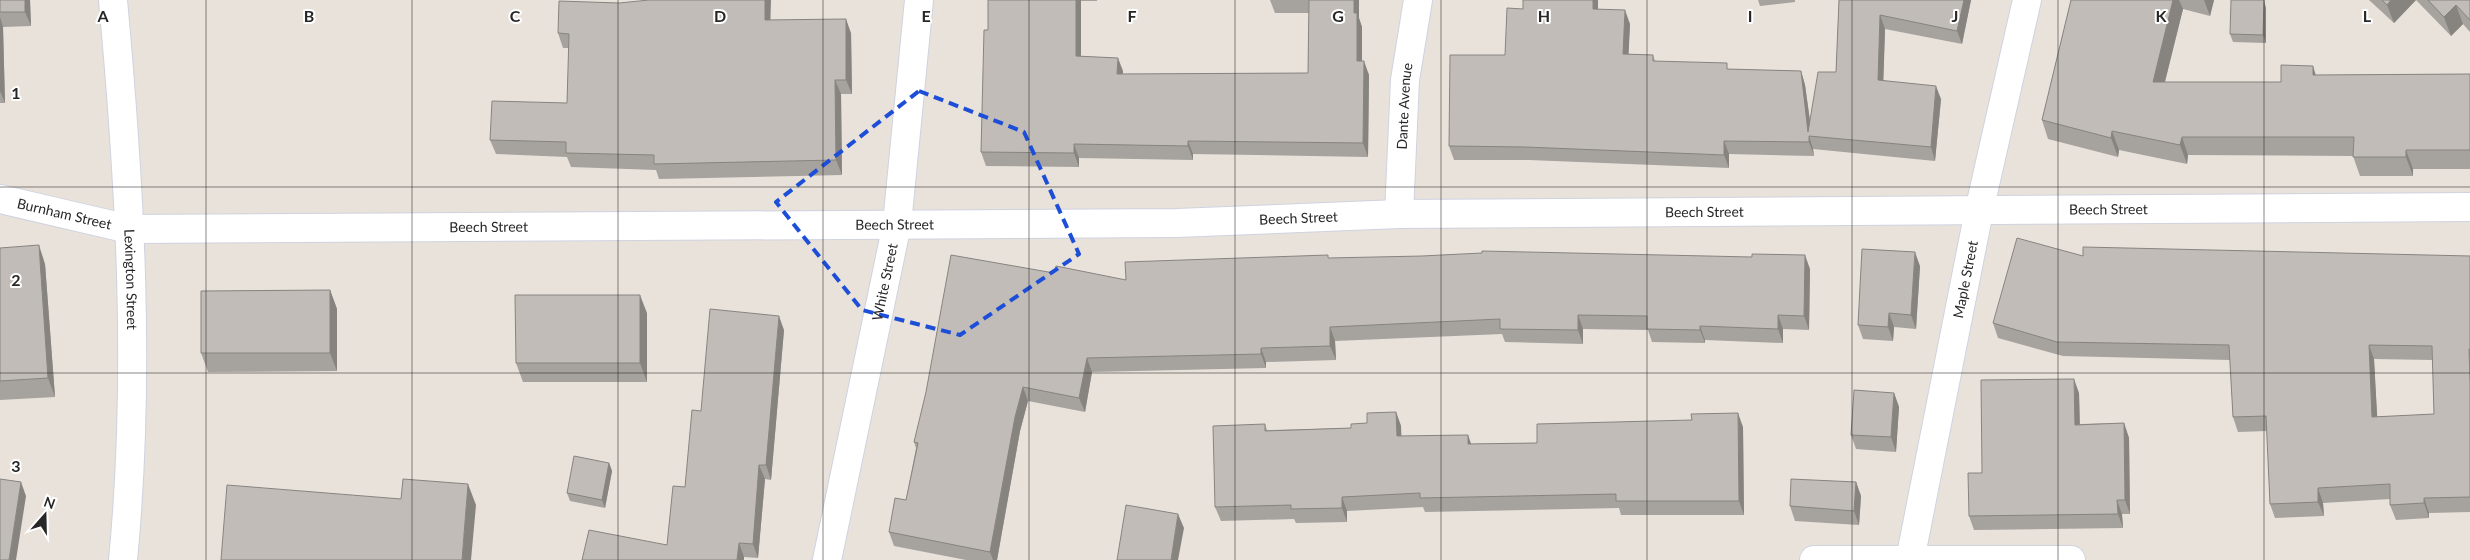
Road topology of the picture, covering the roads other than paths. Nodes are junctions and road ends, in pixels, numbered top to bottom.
1 (113, 0) edge
2 (919, 0) edge
3 (1418, 0) edge
4 (2027, 0) edge
5 (0, 199) edge
6 (2470, 207) edge
7 (1979, 211) junction
8 (1399, 214) junction
9 (897, 224) junction
10 (129, 229) junction
11 (123, 560) edge
12 (827, 560) edge
13 (1814, 560) edge
14 (1910, 560) edge
15 (2071, 560) edge

1 - 10 street, Lexington Street
2 - 9 street, White Street
3 - 8 street, Dante Avenue
4 - 7 street, Maple Street
5 - 10 street, Burnham Street
6 - 7 street, Beech Street
7 - 8 street, Beech Street
7 - 14 street, Maple Street
8 - 9 street, Beech Street
9 - 10 street, Beech Street
9 - 12 street, White Street
10 - 11 street, Lexington Street
13 - 14 street
14 - 15 street

